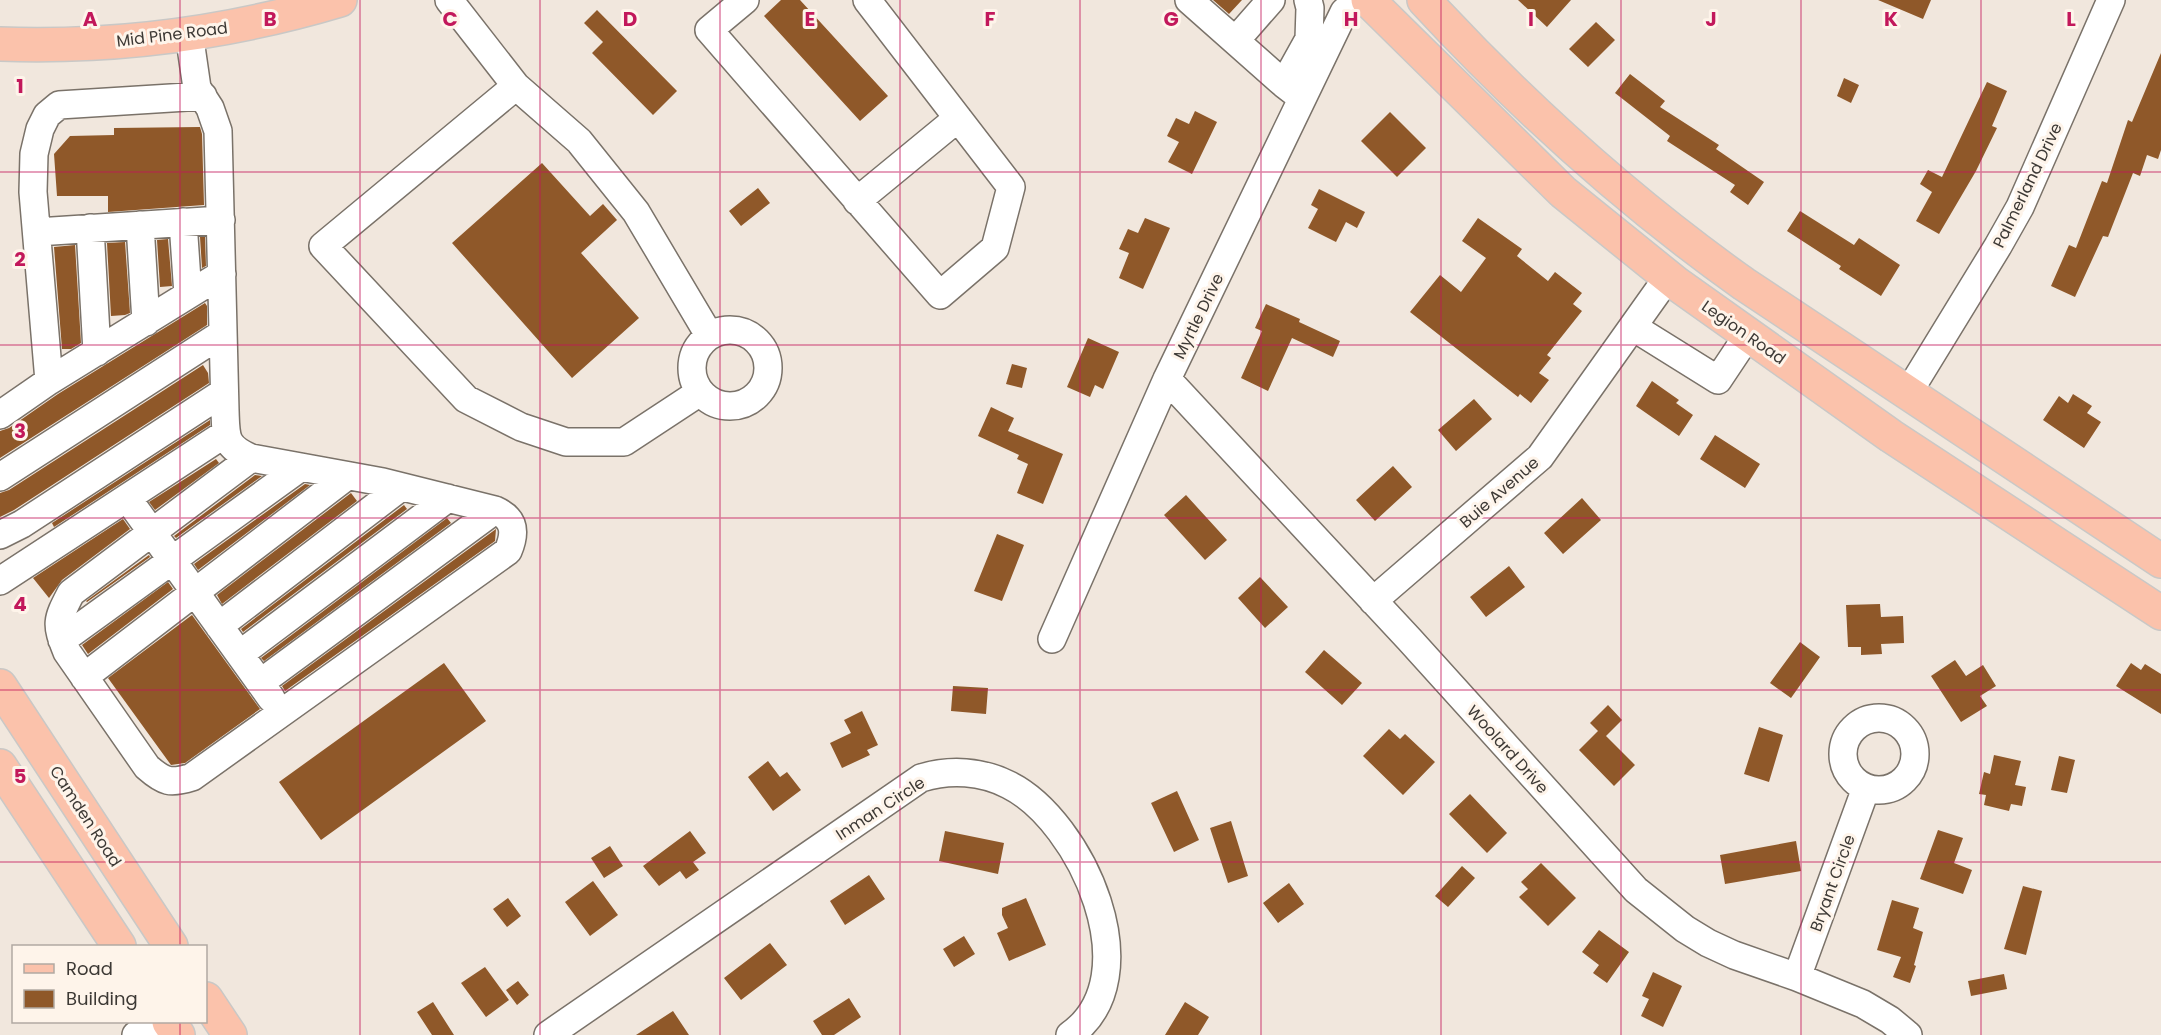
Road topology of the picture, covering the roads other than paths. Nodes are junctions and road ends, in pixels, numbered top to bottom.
1 (340, 0) edge
2 (449, 0) edge
3 (745, 0) edge
4 (867, 0) edge
5 (1189, 0) edge
6 (1271, 0) edge
7 (1308, 0) edge
8 (1357, 0) edge
9 (1368, 0) edge
10 (1424, 0) edge
11 (2102, 3) edge
12 (189, 33) junction
13 (1236, 40) junction
14 (0, 44) edge
15 (1318, 44) junction
16 (516, 86) junction
17 (1293, 91) junction
18 (203, 96) junction
19 (958, 117) junction
20 (857, 201) junction
21 (221, 220) junction
22 (183, 222) junction
23 (140, 225) junction
24 (90, 228) junction
25 (37, 232) junction
26 (222, 274) junction
27 (1668, 277) junction
28 (188, 296) junction
29 (146, 322) junction
30 (1736, 326) junction
31 (1633, 327) junction
32 (223, 333) junction
33 (709, 335) junction
34 (97, 352) junction
35 (1167, 380) junction
36 (49, 381) junction
37 (224, 392) junction
38 (700, 392) junction
39 (1908, 393) junction
40 (0, 415) edge
41 (226, 433) junction
42 (251, 458) junction
43 (1925, 458) junction
44 (302, 467) junction
45 (347, 476) junction
46 (0, 477) edge
47 (400, 486) junction
48 (448, 498) junction
49 (128, 499) junction
50 (495, 510) junction
51 (152, 532) junction
52 (0, 535) edge
53 (2161, 561) edge
54 (173, 562) junction
55 (0, 581) edge
56 (2161, 583) edge
57 (195, 593) junction
58 (1373, 601) junction
59 (2161, 613) edge
60 (219, 626) junction
61 (1052, 639) dead end
62 (62, 640) junction
63 (240, 654) junction
64 (84, 677) junction
65 (260, 683) junction
66 (0, 686) edge
67 (281, 712) junction
68 (0, 766) edge
69 (1866, 788) dead end
70 (118, 945) edge
71 (170, 945) edge
72 (1797, 977) junction
73 (207, 1000) edge
74 (154, 1023) edge
75 (136, 1035) edge
76 (230, 1035) edge
77 (548, 1035) edge
78 (1070, 1035) edge
79 (1908, 1035) edge

1 - 12 main road, Mid Pine Road
2 - 16 street
3 - 20 street
4 - 19 street
5 - 13 street
6 - 13 street
7 - 15 street
8 - 15 street, Myrtle Drive
9 - 27 main road, Legion Road
10 - 39 main road
11 - 39 street, Palmerland Drive
12 - 14 main road, Mid Pine Road
12 - 18 street
13 - 17 street
15 - 17 street, Myrtle Drive
16 - 33 street
16 - 38 street
17 - 35 street, Myrtle Drive
18 - 21 street
18 - 25 street
19 - 20 street
19 - 20 street
21 - 22 street
21 - 26 street
22 - 23 street
22 - 28 street
23 - 24 street
23 - 29 street
24 - 25 street
24 - 34 street
25 - 36 street
26 - 28 street
26 - 32 street
27 - 30 main road, Legion Road
27 - 31 street, Buie Avenue
28 - 29 street
29 - 34 street
30 - 31 street
30 - 39 main road
30 - 43 main road, Legion Road
31 - 58 street, Buie Avenue
32 - 37 street
32 - 46 street
33 - 38 street
33 - 38 street
34 - 36 street
35 - 58 street, Woolard Drive
35 - 61 street, Myrtle Drive
36 - 40 street
37 - 41 street
37 - 52 street
39 - 53 main road
41 - 42 street
41 - 49 street
42 - 44 street
42 - 51 street
43 - 56 main road
43 - 59 main road, Legion Road
44 - 45 street
44 - 54 street
45 - 47 street
45 - 57 street
47 - 48 street
47 - 60 street
48 - 50 street
48 - 63 street
49 - 51 street
49 - 55 street
50 - 65 street
50 - 67 street
51 - 54 street
51 - 62 street
54 - 57 street
54 - 62 street
57 - 60 street
57 - 64 street
58 - 72 street, Woolard Drive
60 - 63 street
62 - 64 street
63 - 65 street
64 - 67 street
65 - 67 street
66 - 71 main road, Camden Road
68 - 70 main road
69 - 72 street, Bryant Circle
72 - 79 street, Woolard Drive
73 - 76 main road
74 - 75 street
77 - 78 street, Inman Circle

